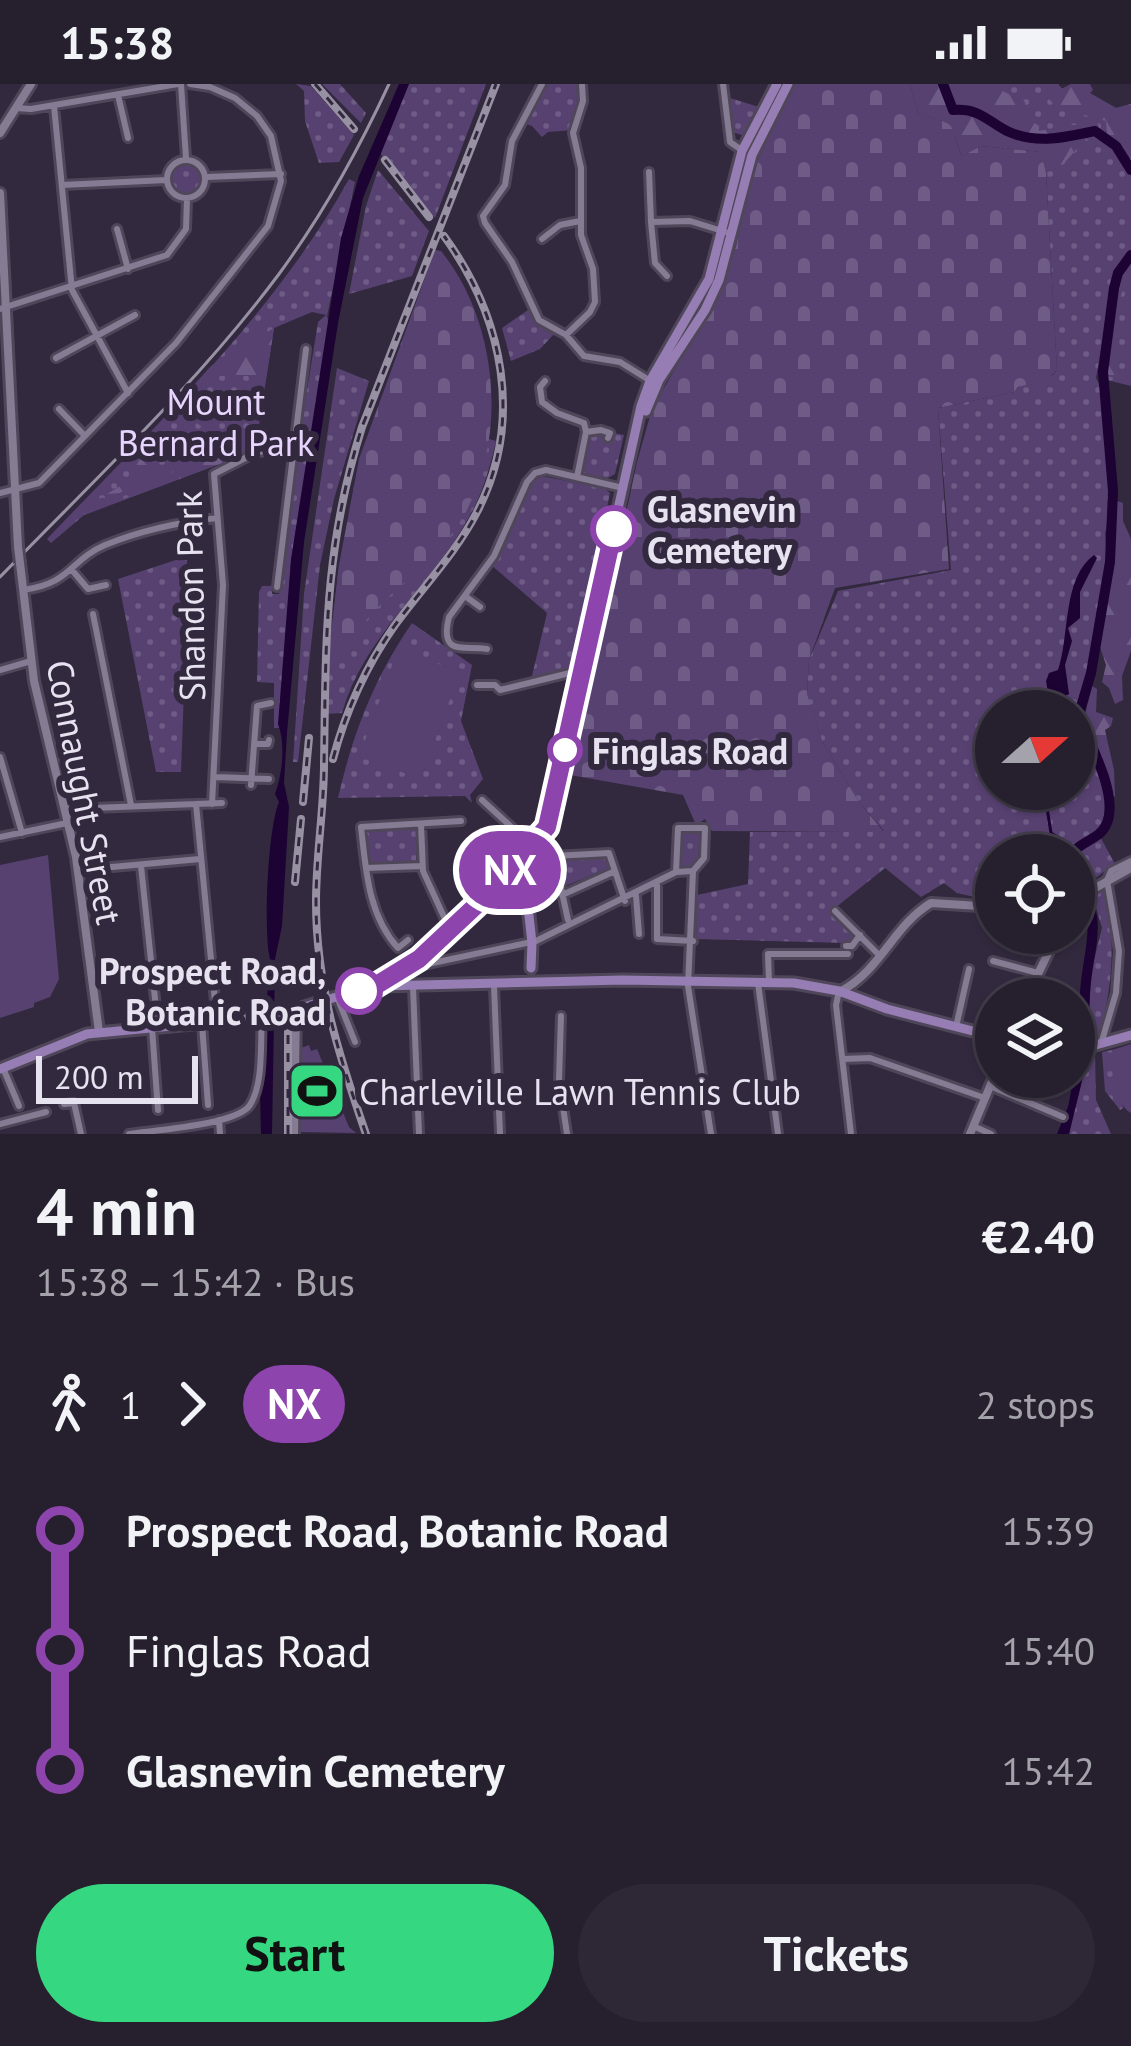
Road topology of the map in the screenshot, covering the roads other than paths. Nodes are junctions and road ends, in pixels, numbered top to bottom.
1 (31, 84) edge
2 (179, 84) edge
3 (190, 84) edge
4 (542, 84) edge
5 (582, 84) edge
6 (723, 84) edge
7 (777, 84) edge
8 (788, 84) edge
9 (118, 95) junction
10 (54, 106) junction
11 (16, 108) junction
12 (0, 133) edge
13 (128, 138) dead end
14 (747, 153) junction
15 (186, 160) junction
16 (649, 172) dead end
17 (281, 174) junction
18 (206, 178) junction
19 (166, 180) junction
20 (62, 185) junction
21 (0, 194) edge
22 (188, 199) junction
23 (0, 221) edge
24 (580, 221) junction
25 (651, 222) junction
26 (116, 229) dead end
27 (728, 233) junction
28 (542, 239) dead end
29 (128, 269) junction
30 (667, 276) dead end
31 (72, 287) junction
32 (4, 308) edge
33 (135, 315) dead end
34 (97, 335) junction
35 (566, 335) junction
36 (306, 349) dead end
37 (56, 358) dead end
38 (545, 381) dead end
39 (654, 383) junction
40 (128, 393) junction
41 (58, 410) dead end
42 (586, 432) junction
43 (85, 436) junction
44 (608, 438) dead end
45 (294, 448) junction
46 (577, 477) junction
47 (623, 488) junction
48 (14, 490) junction
49 (0, 493) edge
50 (217, 518) junction
51 (72, 570) junction
52 (106, 585) dead end
53 (277, 587) dead end
54 (23, 590) junction
55 (464, 596) junction
56 (481, 608) dead end
57 (93, 614) dead end
58 (487, 649) dead end
59 (31, 661) junction
60 (1, 669) edge
61 (582, 670) junction
62 (477, 685) dead end
63 (271, 704) dead end
64 (269, 740) dead end
65 (256, 744) junction
66 (0, 757) edge
67 (216, 777) junction
68 (269, 778) dead end
69 (253, 782) junction
70 (482, 800) dead end
71 (196, 804) junction
72 (131, 805) junction
73 (68, 809) junction
74 (460, 821) dead end
75 (70, 822) junction
76 (422, 824) junction
77 (22, 832) junction
78 (0, 837) edge
79 (547, 843) dead end
80 (532, 847) junction
81 (524, 856) junction
82 (554, 856) junction
83 (200, 859) junction
84 (1131, 865) edge
85 (141, 866) junction
86 (422, 866) junction
87 (366, 868) junction
88 (79, 870) junction
89 (693, 871) junction
90 (614, 872) junction
91 (676, 872) junction
92 (504, 876) junction
93 (1107, 879) junction
94 (657, 884) junction
95 (524, 885) junction
96 (1095, 886) edge
97 (562, 895) junction
98 (636, 896) junction
99 (625, 901) junction
100 (975, 906) edge
101 (835, 911) dead end
102 (568, 920) dead end
103 (450, 929) junction
104 (639, 934) dead end
105 (860, 935) junction
106 (408, 940) dead end
107 (693, 940) junction
108 (532, 943) junction
109 (1048, 954) edge
110 (880, 956) junction
111 (993, 961) dead end
112 (415, 962) junction
113 (531, 968) junction
114 (970, 969) dead end
115 (1038, 973) junction
116 (1036, 978) edge
117 (544, 982) junction
118 (690, 982) junction
119 (764, 982) junction
120 (515, 985) junction
121 (375, 986) junction
122 (494, 986) junction
123 (413, 987) junction
124 (839, 992) junction
125 (327, 1000) junction
126 (296, 1010) junction
127 (561, 1016) dead end
128 (262, 1018) junction
129 (217, 1022) junction
130 (202, 1024) junction
131 (155, 1027) junction
132 (956, 1027) junction
133 (99, 1032) junction
134 (975, 1032) edge
135 (1131, 1035) edge
136 (356, 1042) dead end
137 (1100, 1044) junction
138 (1095, 1046) edge
139 (843, 1059) junction
140 (1, 1068) edge
141 (975, 1094) edge
142 (985, 1098) edge
143 (1020, 1098) edge
144 (64, 1104) dead end
145 (208, 1105) dead end
146 (158, 1110) dead end
147 (22, 1112) junction
148 (46, 1112) dead end
149 (1063, 1117) dead end
150 (219, 1120) junction
151 (0, 1124) edge
152 (972, 1130) edge
153 (80, 1134) edge
154 (129, 1134) edge
155 (220, 1134) edge
156 (294, 1134) edge
157 (419, 1134) edge
158 (500, 1134) edge
159 (567, 1134) edge
160 (711, 1134) edge
161 (778, 1134) edge
162 (851, 1134) edge
163 (992, 1134) edge

1 - 11 street
2 - 9 street
2 - 15 street
3 - 17 street
4 - 35 street
5 - 24 street
6 - 14 street
7 - 14 main road
8 - 14 main road
9 - 10 street
9 - 13 street
10 - 11 street
10 - 20 street
11 - 12 street
14 - 27 main road
15 - 18 street
15 - 19 street
16 - 25 street
17 - 18 street
17 - 40 street
18 - 22 street
19 - 20 street
19 - 22 street
20 - 31 street
21 - 23 street, Connaught Street
22 - 29 street
23 - 32 street, Connaught Street
24 - 28 street
24 - 35 street
25 - 27 street
25 - 30 street
26 - 29 street
27 - 39 main road
29 - 31 street
31 - 32 street
31 - 34 street
32 - 48 street, Connaught Street
33 - 34 street
34 - 37 street
34 - 40 street
35 - 39 street
36 - 45 street
38 - 42 street
39 - 47 main road
40 - 43 street
41 - 43 street
42 - 44 street
42 - 46 street
43 - 48 street
45 - 50 street, Shandon Park
45 - 53 street
46 - 47 street
46 - 55 street
47 - 61 main road
48 - 49 street
48 - 54 street, Connaught Street, bridge
50 - 51 street
50 - 67 street, Shandon Park
51 - 52 street
51 - 54 street
54 - 59 street, Connaught Street
55 - 56 street
55 - 58 street
57 - 72 street
59 - 60 street
59 - 73 street, Connaught Street
61 - 62 street
61 - 80 main road
63 - 65 street
64 - 65 street
65 - 69 street
66 - 77 street
67 - 69 street
67 - 71 street, Shandon Park
68 - 69 street
70 - 80 street
71 - 72 street
71 - 83 street
72 - 73 street
73 - 75 street, Connaught Street
74 - 76 street
75 - 77 street
75 - 88 street, Connaught Street
76 - 86 street
76 - 87 street
77 - 78 street
79 - 82 street
80 - 81 main road
81 - 92 main road
81 - 95 main road
82 - 90 street
82 - 97 street
83 - 85 street
83 - 129 street
84 - 93 street
85 - 88 street
85 - 131 street
86 - 87 street
86 - 103 street
87 - 106 street
88 - 133 street, Connaught Street
89 - 91 street
89 - 91 street
89 - 107 street
90 - 97 street
90 - 99 street
91 - 94 street
92 - 95 main road
92 - 103 main road
93 - 96 street
93 - 137 street
94 - 98 street
94 - 107 street
95 - 108 main road
97 - 102 street
98 - 99 street
98 - 104 street
99 - 108 street
100 - 110 street
101 - 105 street
103 - 112 main road
105 - 110 street
105 - 119 street
107 - 118 street
108 - 112 street
108 - 113 main road
109 - 115 street
110 - 124 street
111 - 115 street
112 - 121 main road
112 - 123 main road
113 - 117 main road
113 - 120 main road
114 - 132 street
115 - 116 street
117 - 118 main road
117 - 120 main road
118 - 119 main road
118 - 160 street
119 - 124 main road
119 - 161 street
120 - 122 main road
121 - 123 main road
121 - 125 main road
122 - 123 main road
122 - 158 street
123 - 157 street
124 - 132 main road
124 - 139 street
125 - 126 main road
125 - 136 street
126 - 128 main road
126 - 156 street
127 - 159 street
128 - 129 main road
128 - 150 street
129 - 130 main road
130 - 131 main road
130 - 145 street
131 - 133 main road
131 - 146 street
132 - 134 main road
133 - 140 main road
135 - 137 main road
137 - 138 main road
139 - 141 street
139 - 162 street
140 - 147 street
142 - 152 street
143 - 149 street
144 - 153 street
147 - 148 street
147 - 151 street
150 - 154 street
150 - 155 street
152 - 163 street

